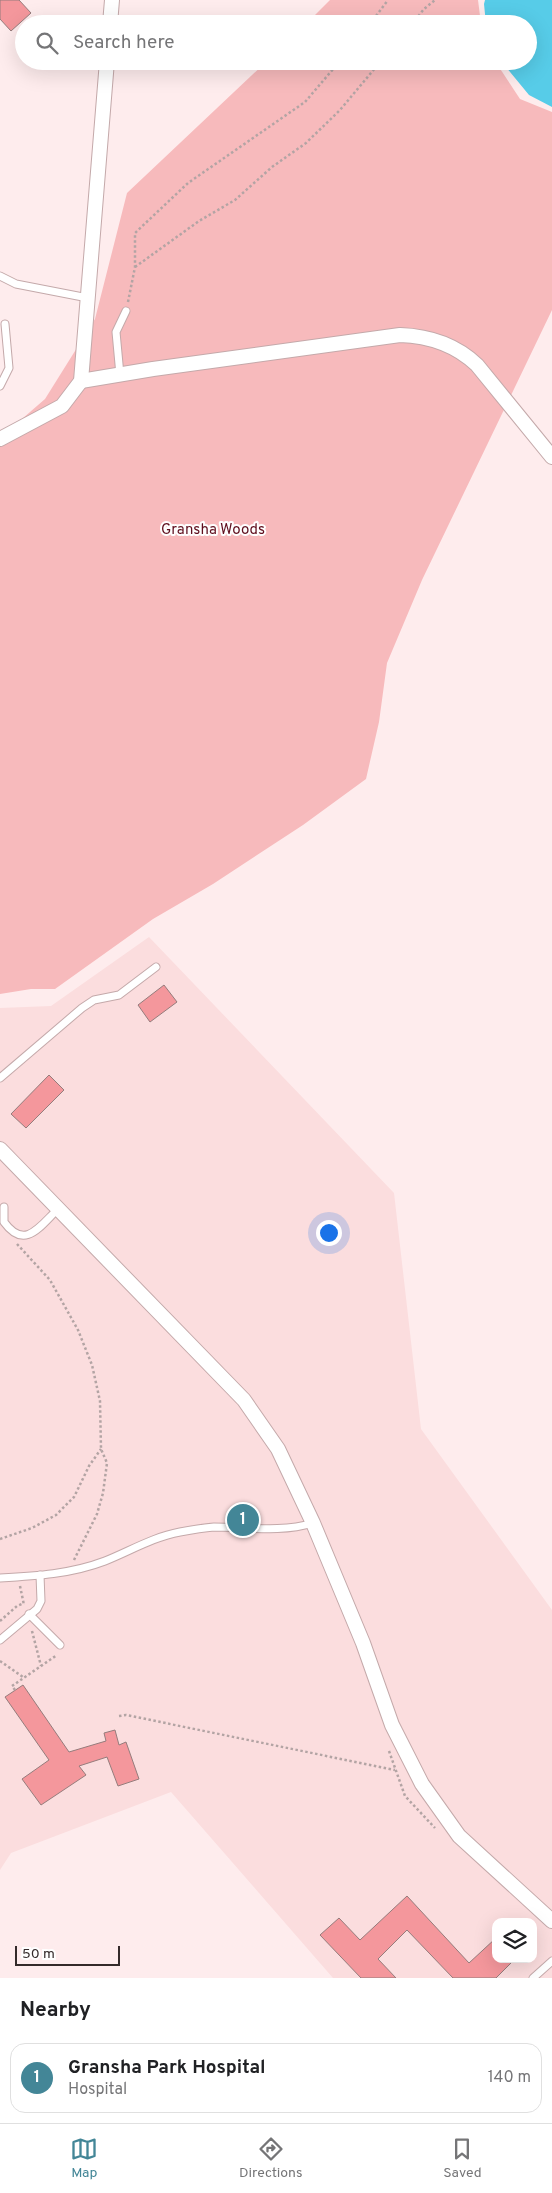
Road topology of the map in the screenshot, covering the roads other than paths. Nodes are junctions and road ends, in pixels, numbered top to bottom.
1 (112, 0) edge
2 (111, 15) edge
3 (106, 70) edge
4 (0, 276) edge
5 (88, 298) junction
6 (126, 311) road end
7 (5, 324) dead end
8 (120, 375) junction
9 (81, 381) junction
10 (0, 386) edge
11 (0, 439) edge
12 (552, 457) edge
13 (156, 967) dead end
14 (0, 1078) edge
15 (0, 1149) edge
16 (4, 1207) dead end
17 (58, 1209) junction
18 (313, 1523) junction
19 (40, 1575) junction
20 (0, 1578) edge
21 (29, 1614) junction
22 (0, 1640) edge
23 (62, 1649) road end
24 (552, 1921) edge
25 (552, 1961) edge
26 (533, 1978) edge

1 - 2 street
3 - 5 street
4 - 5 lane
5 - 9 street
6 - 8 lane
7 - 10 lane
8 - 9 street
8 - 12 street
9 - 11 street
13 - 14 lane
15 - 17 street
16 - 17 lane
17 - 18 street
18 - 19 lane
18 - 24 street
19 - 20 lane
19 - 21 lane
21 - 22 lane
21 - 23 lane
25 - 26 lane

